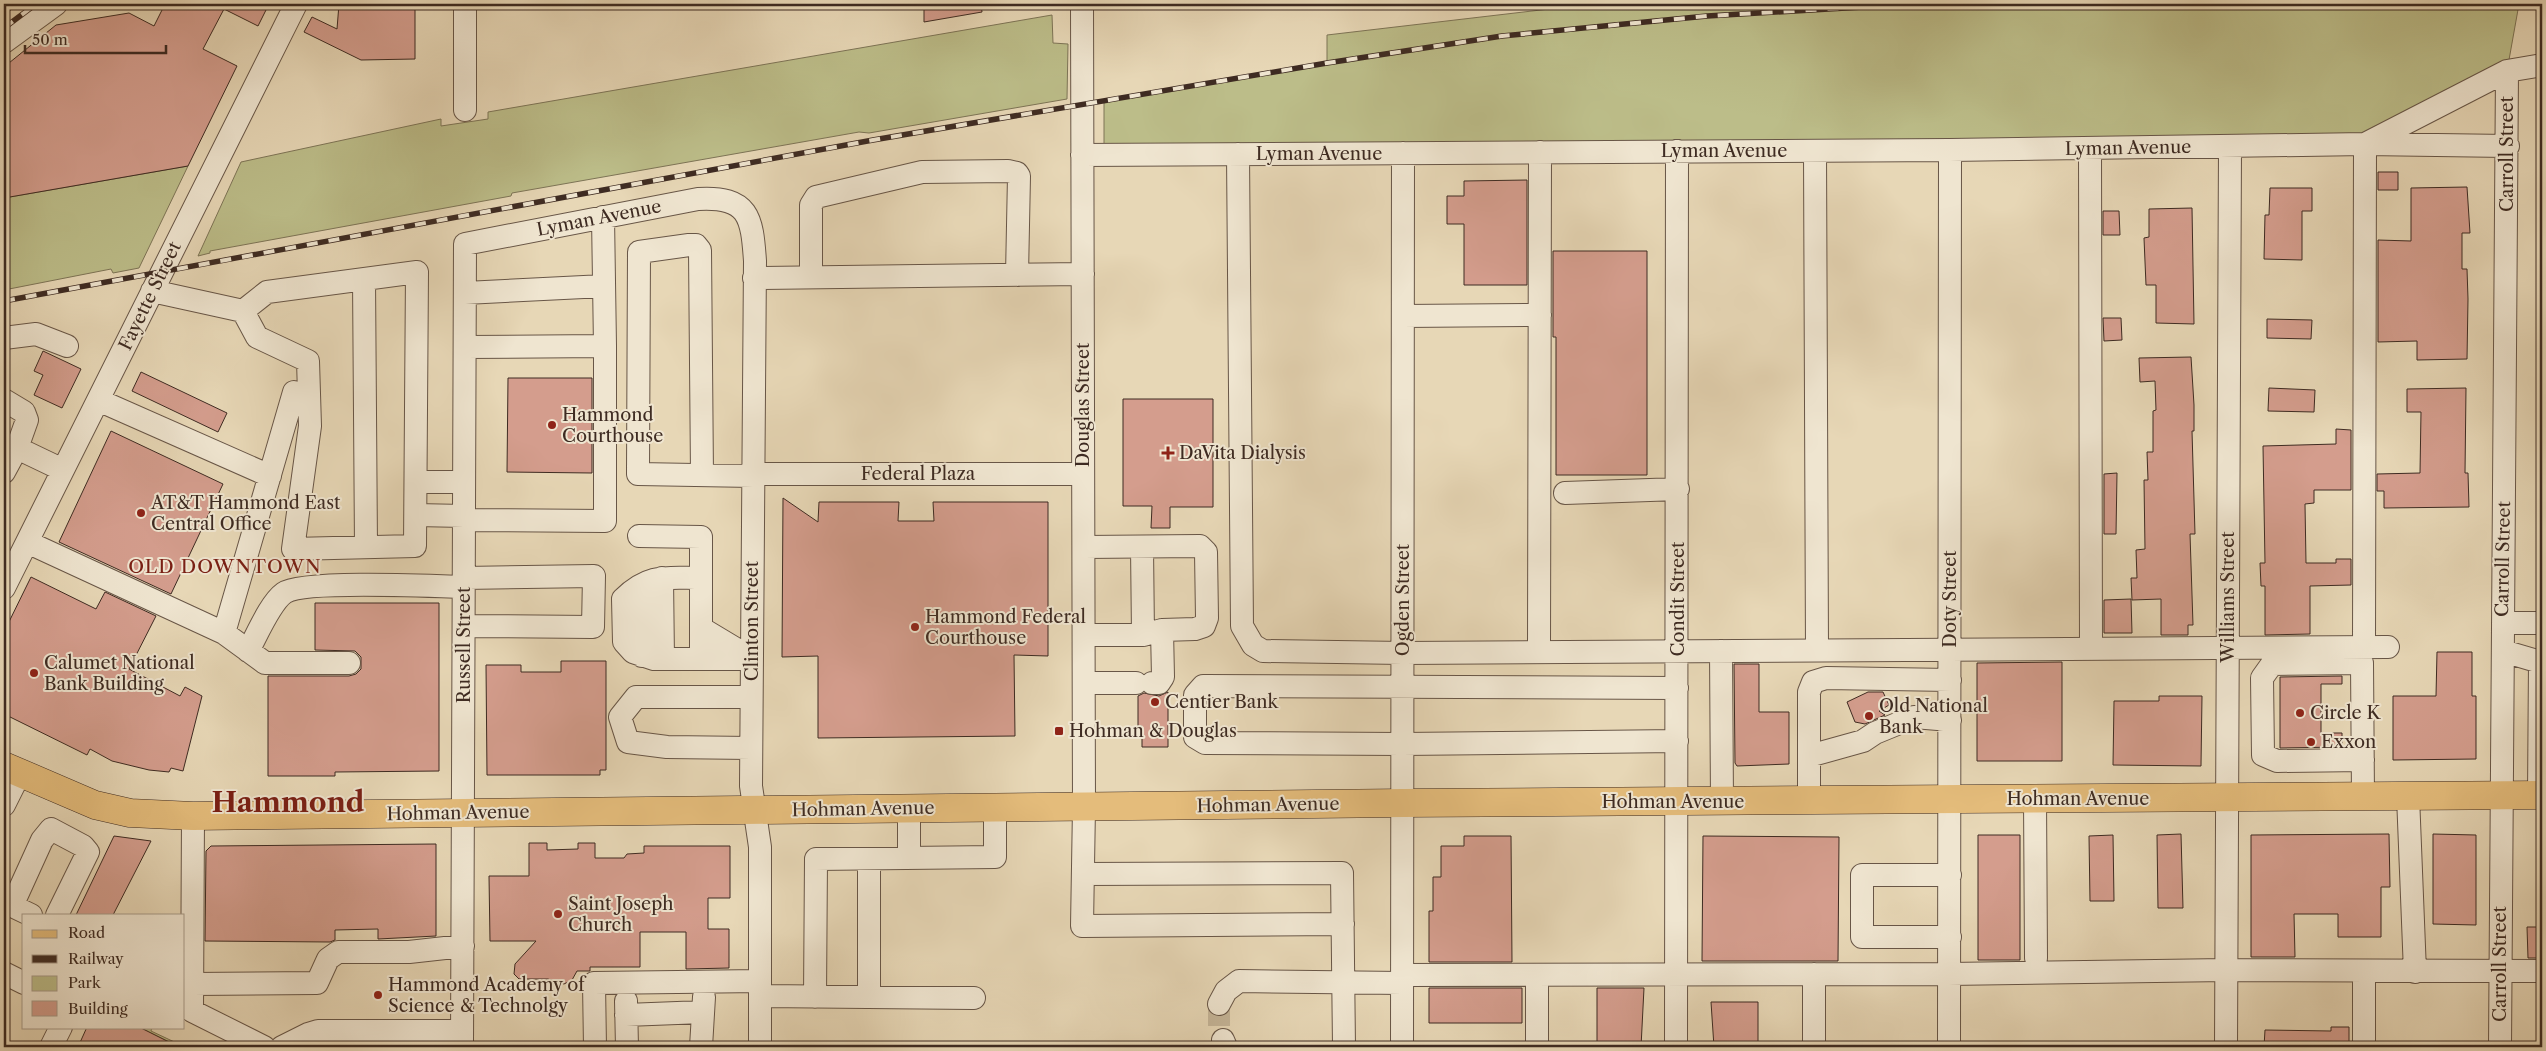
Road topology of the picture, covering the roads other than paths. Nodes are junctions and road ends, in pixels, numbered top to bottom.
1 (56, 4) edge
2 (296, 4) edge
3 (465, 4) edge
4 (1082, 4) edge
5 (4, 42) edge
6 (2542, 65) edge
7 (2507, 71) junction
8 (465, 110) dead end
9 (2365, 144) junction
10 (2508, 146) junction
11 (2230, 147) junction
12 (2090, 148) junction
13 (1950, 150) junction
14 (1677, 151) junction
15 (1815, 151) junction
16 (1540, 152) junction
17 (1403, 153) junction
18 (1238, 154) junction
19 (1082, 155) junction
20 (733, 202) joint
21 (603, 217) junction
22 (465, 244) joint
23 (1083, 274) junction
24 (1017, 275) junction
25 (811, 277) junction
26 (754, 278) junction
27 (364, 279) junction
28 (604, 286) junction
29 (152, 291) junction
30 (465, 293) junction
31 (243, 311) junction
32 (1540, 315) junction
33 (1403, 316) junction
34 (5, 340) edge
35 (67, 346) dead end
36 (605, 346) junction
37 (465, 348) junction
38 (294, 392) dead end
39 (4, 400) edge
40 (98, 400) junction
41 (14, 438) edge
42 (63, 470) junction
43 (4, 472) edge
44 (1083, 474) junction
45 (702, 475) junction
46 (753, 475) junction
47 (270, 476) junction
48 (416, 482) junction
49 (464, 482) junction
50 (1678, 489) junction
51 (1565, 493) dead end
52 (416, 515) junction
53 (464, 518) junction
54 (639, 536) dead end
55 (27, 542) junction
56 (366, 547) junction
57 (1084, 547) junction
58 (1142, 547) junction
59 (701, 578) junction
60 (5, 582) edge
61 (464, 582) junction
62 (647, 583) junction
63 (2542, 622) edge
64 (2503, 623) junction
65 (464, 626) junction
66 (701, 628) junction
67 (1152, 632) junction
68 (224, 634) junction
69 (1084, 635) junction
70 (2364, 647) junction
71 (2388, 647) dead end
72 (2091, 648) junction
73 (2228, 648) junction
74 (1950, 649) junction
75 (1817, 650) junction
76 (248, 651) junction
77 (1678, 651) junction
78 (1721, 651) junction
79 (2502, 651) junction
80 (1539, 652) junction
81 (1403, 653) junction
82 (648, 656) junction
83 (701, 659) junction
84 (751, 659) junction
85 (349, 663) dead end
86 (2262, 678) junction
87 (1950, 680) junction
88 (2228, 680) junction
89 (1084, 683) junction
90 (1402, 687) junction
91 (1677, 688) junction
92 (751, 697) junction
93 (1950, 720) junction
94 (2263, 733) junction
95 (2227, 735) junction
96 (1677, 740) junction
97 (1402, 744) junction
98 (751, 748) junction
99 (1809, 756) junction
100 (2363, 760) junction
101 (2292, 761) junction
102 (12, 769) edge
103 (2541, 795) edge
104 (2363, 796) junction
105 (2408, 796) junction
106 (2501, 796) junction
107 (2292, 797) junction
108 (2227, 798) junction
109 (2035, 799) junction
110 (1950, 800) junction
111 (1809, 801) junction
112 (1676, 802) junction
113 (1722, 802) junction
114 (1402, 803) junction
115 (4, 805) edge
116 (1084, 807) junction
117 (909, 808) junction
118 (995, 808) junction
119 (755, 810) junction
120 (463, 813) junction
121 (192, 816) junction
122 (909, 858) junction
123 (869, 859) junction
124 (1083, 874) junction
125 (1950, 875) junction
126 (16, 907) edge
127 (57, 914) edge
128 (1342, 924) junction
129 (1950, 937) junction
130 (463, 946) junction
131 (188, 951) edge
132 (2036, 958) dead end
133 (2226, 970) junction
134 (2542, 971) edge
135 (2364, 972) junction
136 (2415, 972) junction
137 (2500, 972) junction
138 (4, 973) edge
139 (1676, 974) junction
140 (1814, 974) junction
141 (1949, 974) junction
142 (1537, 975) junction
143 (1402, 979) junction
144 (704, 981) junction
145 (626, 982) junction
146 (1343, 982) junction
147 (22, 983) edge
148 (192, 984) junction
149 (760, 988) junction
150 (815, 997) junction
151 (869, 997) junction
152 (974, 998) dead end
153 (1219, 1004) tunnel mouth
154 (703, 1012) junction
155 (626, 1015) junction
156 (60, 1028) edge
157 (462, 1039) edge
158 (51, 1047) edge
159 (264, 1047) edge
160 (282, 1047) edge
161 (595, 1047) edge
162 (627, 1047) edge
163 (701, 1047) edge
164 (760, 1047) edge
165 (1344, 1047) edge
166 (1402, 1047) edge
167 (1537, 1047) edge
168 (1676, 1047) edge
169 (1814, 1047) edge
170 (1949, 1047) edge
171 (2226, 1047) edge
172 (2364, 1047) edge
173 (2500, 1047) edge

1 - 5 street
2 - 29 street, Fayette Street
3 - 8 street
4 - 19 street, Douglas Street
6 - 7 street, Lyman Avenue
7 - 9 street, Lyman Avenue
7 - 10 street, Carroll Street
9 - 10 street, Lyman Avenue
9 - 11 street, Lyman Avenue
9 - 70 street
10 - 64 street, Carroll Street
11 - 12 street, Lyman Avenue
11 - 73 street, Williams Street
12 - 13 street, Lyman Avenue
12 - 72 street
13 - 15 street, Lyman Avenue
13 - 74 street, Doty Street
14 - 15 street, Lyman Avenue
14 - 16 street, Lyman Avenue
14 - 50 street, Condit Street
15 - 75 street
16 - 17 street, Lyman Avenue
16 - 32 street
17 - 18 street, Lyman Avenue
17 - 33 street, Ogden Street
18 - 19 street, Lyman Avenue
18 - 81 street
19 - 23 street, Douglas Street
20 - 21 street, Lyman Avenue
20 - 26 street, Clinton Street
21 - 22 street, Lyman Avenue
21 - 28 street
22 - 30 street, Russell Street
23 - 24 street
23 - 44 street, Douglas Street
24 - 25 street
24 - 25 street
25 - 26 street
26 - 46 street, Clinton Street
27 - 31 street
27 - 48 street
27 - 56 street
28 - 30 street
28 - 36 street
29 - 31 street
29 - 40 street, Fayette Street
30 - 37 street, Russell Street
31 - 56 street
32 - 33 street
32 - 80 street
33 - 81 street, Ogden Street
34 - 35 street
36 - 37 street
36 - 53 street
37 - 49 street, Russell Street
38 - 47 street
39 - 41 street
40 - 42 street, Fayette Street
40 - 47 street
41 - 42 street
41 - 43 street
42 - 55 street, Fayette Street
44 - 46 street, Federal Plaza
44 - 57 street, Douglas Street
45 - 45 street, Federal Plaza
45 - 46 street, Federal Plaza
46 - 84 street, Clinton Street
47 - 68 street
48 - 49 street
48 - 52 street
49 - 53 street, Russell Street
50 - 51 street
50 - 77 street, Condit Street
52 - 53 street
52 - 56 street
53 - 61 street, Russell Street
54 - 59 street
55 - 60 street, Fayette Street
55 - 68 street
57 - 58 street
57 - 69 street, Douglas Street
58 - 67 street
58 - 67 street
59 - 62 street
59 - 66 street
61 - 65 street, Russell Street
61 - 65 street
61 - 76 street
62 - 82 street
62 - 82 street
63 - 64 street
64 - 79 street, Carroll Street
65 - 120 street, Russell Street
66 - 83 street
66 - 84 street
67 - 69 street
67 - 89 street
68 - 76 street
69 - 89 street, Douglas Street
70 - 71 street
70 - 73 street
72 - 73 street
72 - 74 street
73 - 88 street, Williams Street
74 - 75 street
74 - 87 street, Doty Street
75 - 78 street
76 - 85 street
77 - 78 street
77 - 80 street
77 - 91 street, Condit Street
78 - 113 street
79 - 103 street
79 - 106 street, Carroll Street
80 - 81 street
81 - 90 street, Ogden Street
82 - 83 street
83 - 84 street
84 - 92 street, Clinton Street
86 - 88 street
86 - 94 street
86 - 100 street
87 - 93 street, Doty Street
87 - 99 street
88 - 95 street, Williams Street
89 - 116 street, Douglas Street
90 - 91 street
90 - 97 street, Ogden Street
90 - 97 street
91 - 96 street, Condit Street
92 - 98 street, Clinton Street
92 - 98 street
93 - 99 street
93 - 110 street, Doty Street
94 - 95 street
94 - 101 street
95 - 108 street, Williams Street
96 - 97 street
96 - 112 street, Condit Street
97 - 114 street, Ogden Street
98 - 119 street, Clinton Street
99 - 111 street
100 - 101 street
100 - 104 street
101 - 107 street
102 - 115 street
102 - 121 main road, Hohman Avenue
103 - 106 main road, Hohman Avenue
104 - 105 main road, Hohman Avenue
104 - 107 main road, Hohman Avenue
105 - 106 main road, Hohman Avenue
105 - 136 street
106 - 137 street, Carroll Street
107 - 108 main road, Hohman Avenue
108 - 109 main road, Hohman Avenue
108 - 133 street, Williams Street
109 - 110 main road, Hohman Avenue
109 - 132 street
110 - 111 main road, Hohman Avenue
110 - 125 street, Doty Street
111 - 113 main road, Hohman Avenue
112 - 113 main road, Hohman Avenue
112 - 114 main road, Hohman Avenue
112 - 139 street, Condit Street
114 - 116 main road, Hohman Avenue
114 - 143 street, Ogden Street
116 - 118 main road, Hohman Avenue
116 - 124 street, Douglas Street
117 - 118 main road, Hohman Avenue
117 - 119 main road, Hohman Avenue
117 - 122 street
118 - 122 street
119 - 120 main road, Hohman Avenue
119 - 149 street, Clinton Street
120 - 121 main road, Hohman Avenue
120 - 130 street, Russell Street
121 - 131 street
122 - 123 street
123 - 150 street
123 - 151 street
124 - 128 street
124 - 128 street, Douglas Street
125 - 129 street, Doty Street
125 - 129 street
126 - 127 street
128 - 146 street
129 - 141 street, Doty Street
130 - 148 street
130 - 157 street, Russell Street
131 - 148 street
133 - 135 street
133 - 141 street
133 - 171 street, Williams Street
134 - 137 street
135 - 136 street
135 - 172 street
136 - 137 street
137 - 173 street, Carroll Street
138 - 147 street
139 - 140 street
139 - 142 street
139 - 168 street, Condit Street
140 - 141 street
140 - 169 street
141 - 170 street, Doty Street
142 - 143 street
142 - 167 street
143 - 146 street
143 - 166 street, Ogden Street
144 - 145 street
144 - 149 street
144 - 154 street
145 - 155 street
145 - 161 street
146 - 153 street
146 - 165 street
148 - 159 street
149 - 150 street
149 - 164 street, Clinton Street
150 - 151 street
151 - 152 street
154 - 155 street
154 - 163 street
155 - 162 street
156 - 158 street
157 - 160 street

